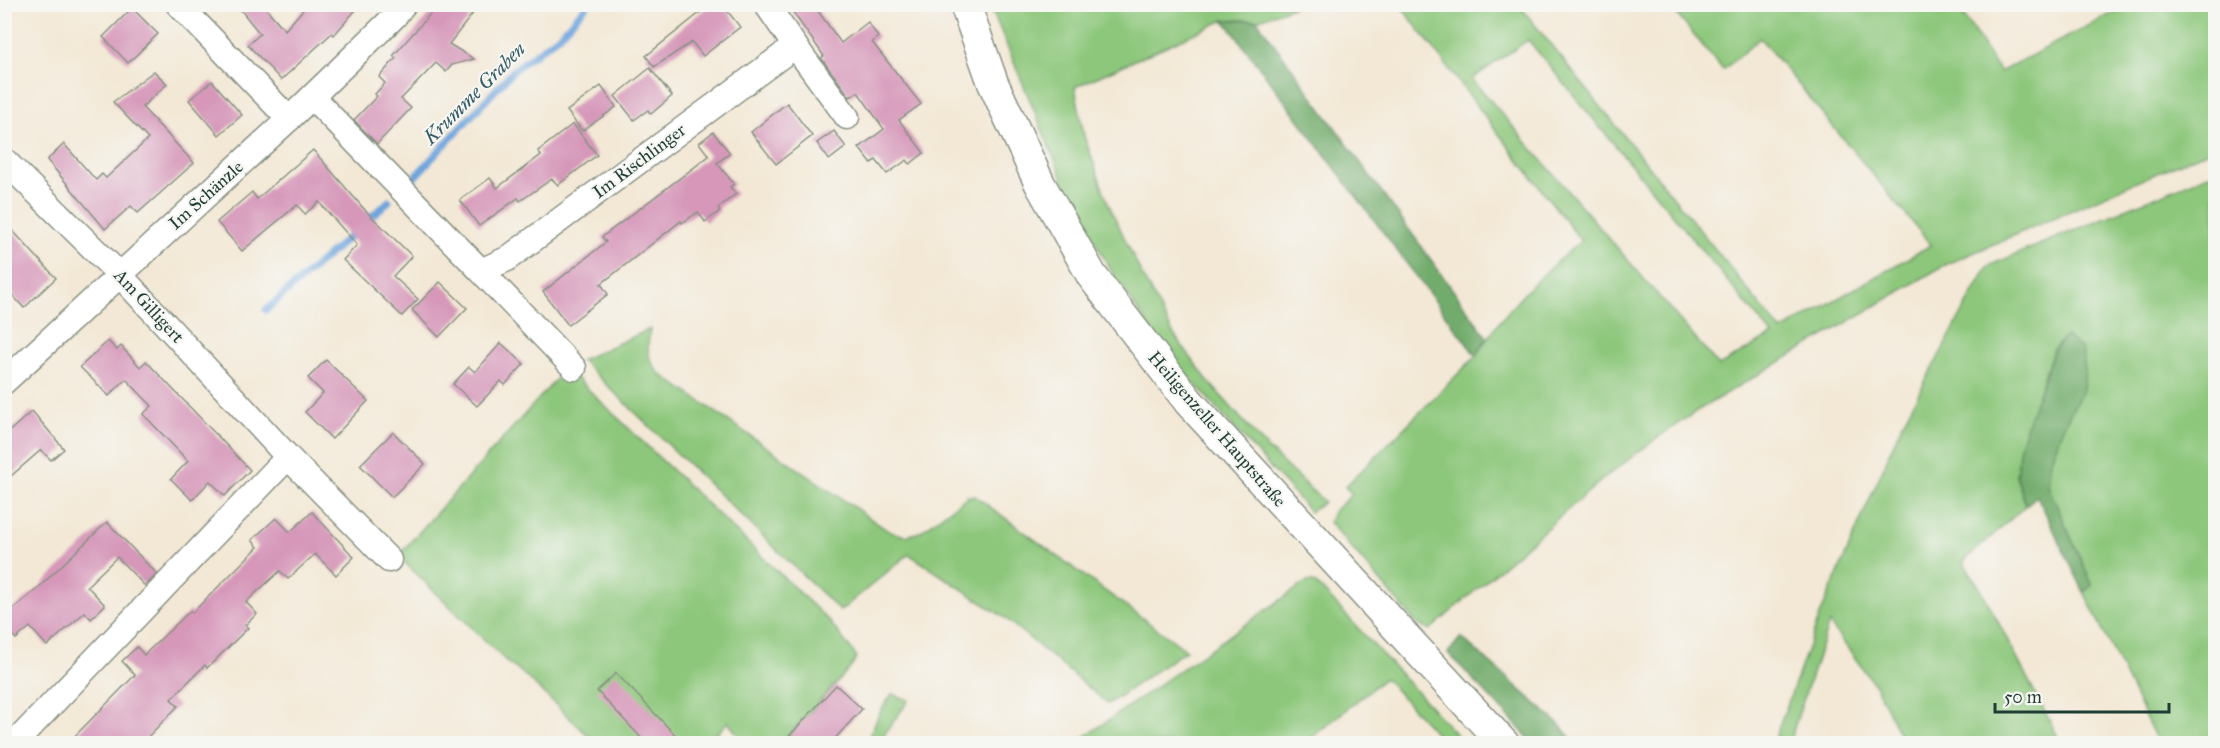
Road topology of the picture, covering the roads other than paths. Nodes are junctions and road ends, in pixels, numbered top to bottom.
1 (177, 4) edge
2 (404, 4) edge
3 (766, 4) edge
4 (965, 4) edge
5 (795, 45) junction
6 (312, 97) junction
7 (847, 117) dead end
8 (289, 119) junction
9 (4, 160) edge
10 (481, 271) junction
11 (119, 274) junction
12 (574, 368) dead end
13 (4, 382) edge
14 (288, 457) junction
15 (389, 560) dead end
16 (14, 744) edge
17 (1504, 744) edge

1 - 8 street
2 - 6 street, Im Schänzle
3 - 5 street
4 - 17 street, Heiligenzeller Hauptstraße
5 - 7 street
5 - 10 street, Im Rischlinger
6 - 8 street, Im Schänzle
6 - 10 street
8 - 11 street, Im Schänzle
9 - 11 street, Am Gilligert
10 - 12 street
11 - 13 street, Im Schänzle
11 - 14 street, Am Gilligert
14 - 15 street, Am Gilligert
14 - 16 street

